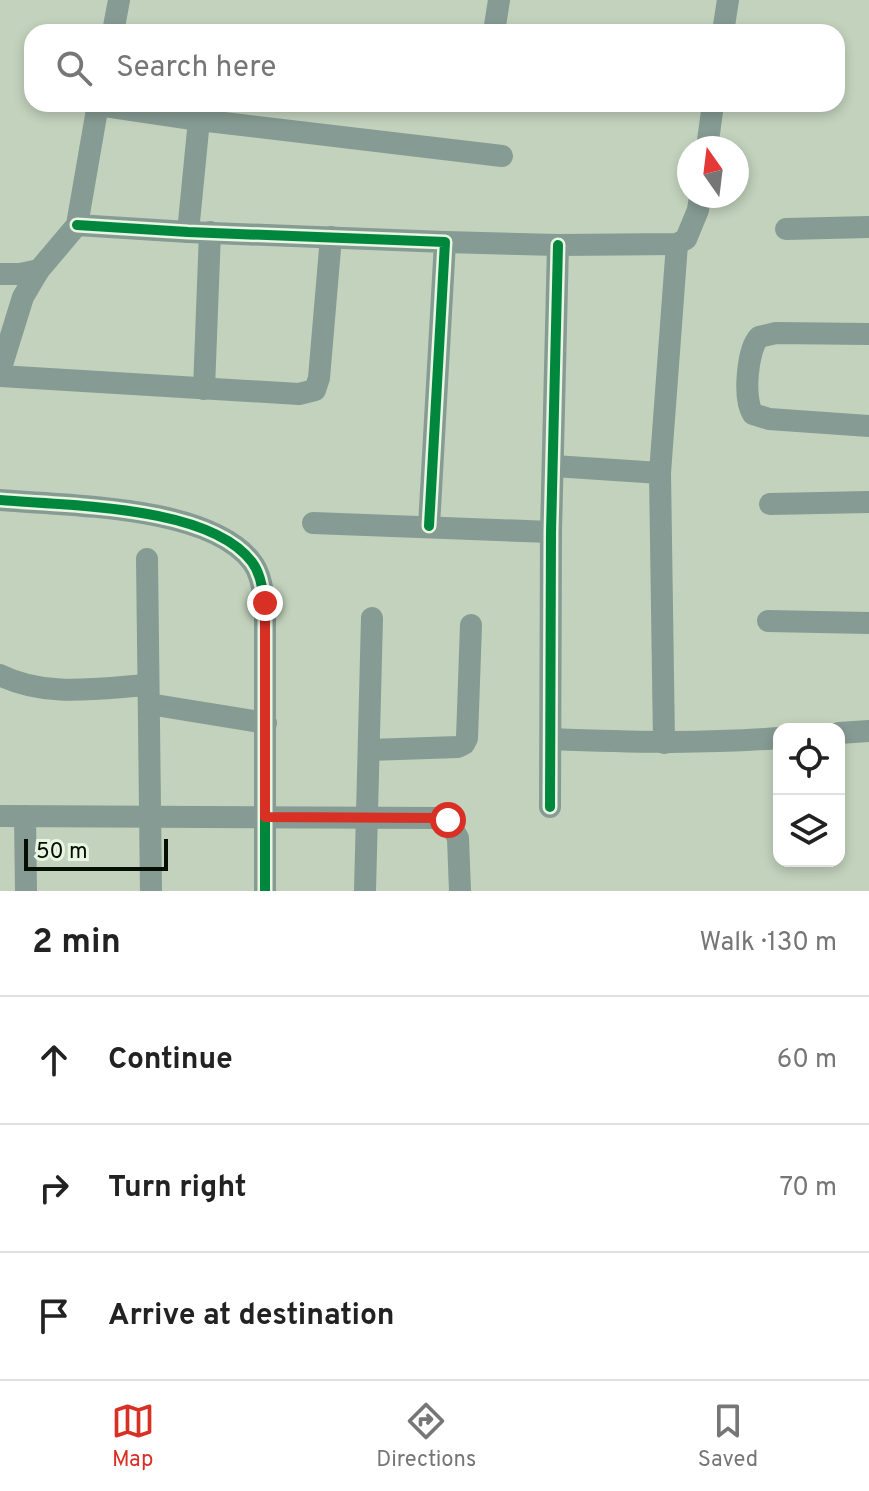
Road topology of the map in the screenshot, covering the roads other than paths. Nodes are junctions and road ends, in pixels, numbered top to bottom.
1 (119, 0) edge
2 (499, 0) edge
3 (728, 0) edge
4 (114, 24) edge
5 (495, 24) edge
6 (724, 24) edge
7 (97, 112) edge
8 (148, 112) edge
9 (712, 112) edge
10 (199, 120) junction
11 (709, 136) edge
12 (502, 156) dead end
13 (698, 208) edge
14 (77, 225) junction
15 (869, 227) edge
16 (786, 229) dead end
17 (199, 232) junction
18 (331, 237) junction
19 (445, 242) junction
20 (677, 244) junction
21 (558, 245) junction
22 (39, 270) junction
23 (0, 274) edge
24 (869, 334) edge
25 (0, 374) edge
26 (204, 389) junction
27 (869, 426) edge
28 (554, 466) junction
29 (660, 473) junction
30 (0, 500) edge
31 (869, 502) edge
32 (770, 504) dead end
33 (313, 523) dead end
34 (429, 526) junction
35 (551, 532) junction
36 (147, 559) dead end
37 (372, 618) dead end
38 (768, 621) dead end
39 (869, 623) edge
40 (471, 625) dead end
41 (0, 676) edge
42 (148, 694) junction
43 (266, 723) junction
44 (869, 731) edge
45 (845, 733) edge
46 (773, 738) edge
47 (551, 739) junction
48 (664, 743) junction
49 (369, 750) junction
50 (550, 807) dead end
51 (0, 816) edge
52 (25, 816) junction
53 (150, 816) junction
54 (265, 817) junction
55 (367, 818) junction
56 (26, 891) edge
57 (151, 891) edge
58 (265, 891) edge
59 (365, 891) edge
60 (460, 891) edge

1 - 4 street
2 - 5 street
3 - 6 street
7 - 14 street
8 - 10 street
9 - 11 street
10 - 12 street
10 - 17 street
13 - 20 street
14 - 17 street
14 - 22 street
15 - 16 street
17 - 18 street
17 - 26 street
18 - 19 street
18 - 26 street
19 - 21 street
19 - 34 street
20 - 21 street
20 - 29 street
21 - 28 street
22 - 23 street
22 - 25 street
24 - 27 street
25 - 26 street
28 - 29 street
28 - 35 street
29 - 48 street
30 - 43 street
31 - 32 street
33 - 34 street
34 - 35 street
35 - 47 street
36 - 42 street
37 - 49 street
38 - 39 street
40 - 49 street
41 - 42 street
42 - 43 street
42 - 53 street
43 - 54 street
44 - 45 street
46 - 48 street
47 - 48 street
47 - 50 street
49 - 55 street
51 - 52 street
52 - 53 street
52 - 56 street
53 - 54 street
53 - 57 street
54 - 55 street
54 - 58 street
55 - 59 street
55 - 60 street

